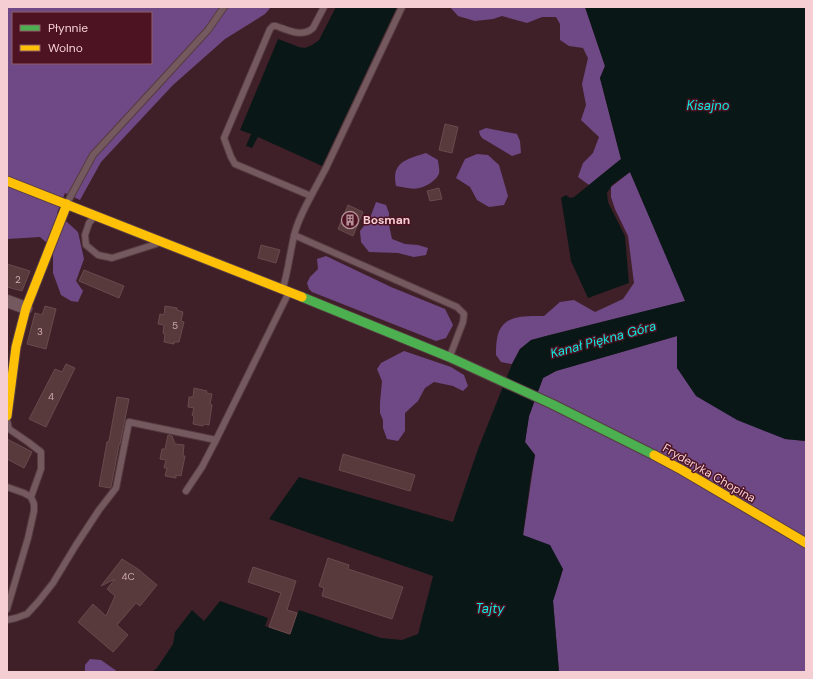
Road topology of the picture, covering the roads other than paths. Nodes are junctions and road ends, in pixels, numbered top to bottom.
1 (224, 7) edge
2 (324, 7) edge
3 (402, 7) edge
4 (7, 181) edge
5 (311, 196) junction
6 (67, 204) junction
7 (96, 216) junction
8 (294, 235) junction
9 (161, 242) junction
10 (286, 291) junction
11 (7, 301) edge
12 (26, 308) junction
13 (449, 356) junction
14 (7, 416) edge
15 (7, 420) edge
16 (216, 440) junction
17 (7, 487) edge
18 (186, 491) dead end
19 (31, 497) junction
20 (806, 543) edge
21 (7, 609) edge
22 (7, 620) edge

1 - 6 lane
2 - 5 lane
3 - 5 lane
4 - 6 main road, Fryderyka Chopina
5 - 8 lane
6 - 7 main road, Fryderyka Chopina
6 - 12 main road
7 - 9 main road, Fryderyka Chopina
7 - 9 lane
8 - 10 lane
8 - 13 lane
9 - 10 main road, Fryderyka Chopina
10 - 13 main road, Fryderyka Chopina
10 - 16 lane
11 - 12 street
12 - 14 main road
13 - 20 main road, Fryderyka Chopina
15 - 19 lane
16 - 18 lane
16 - 22 lane
17 - 19 lane
19 - 21 lane

